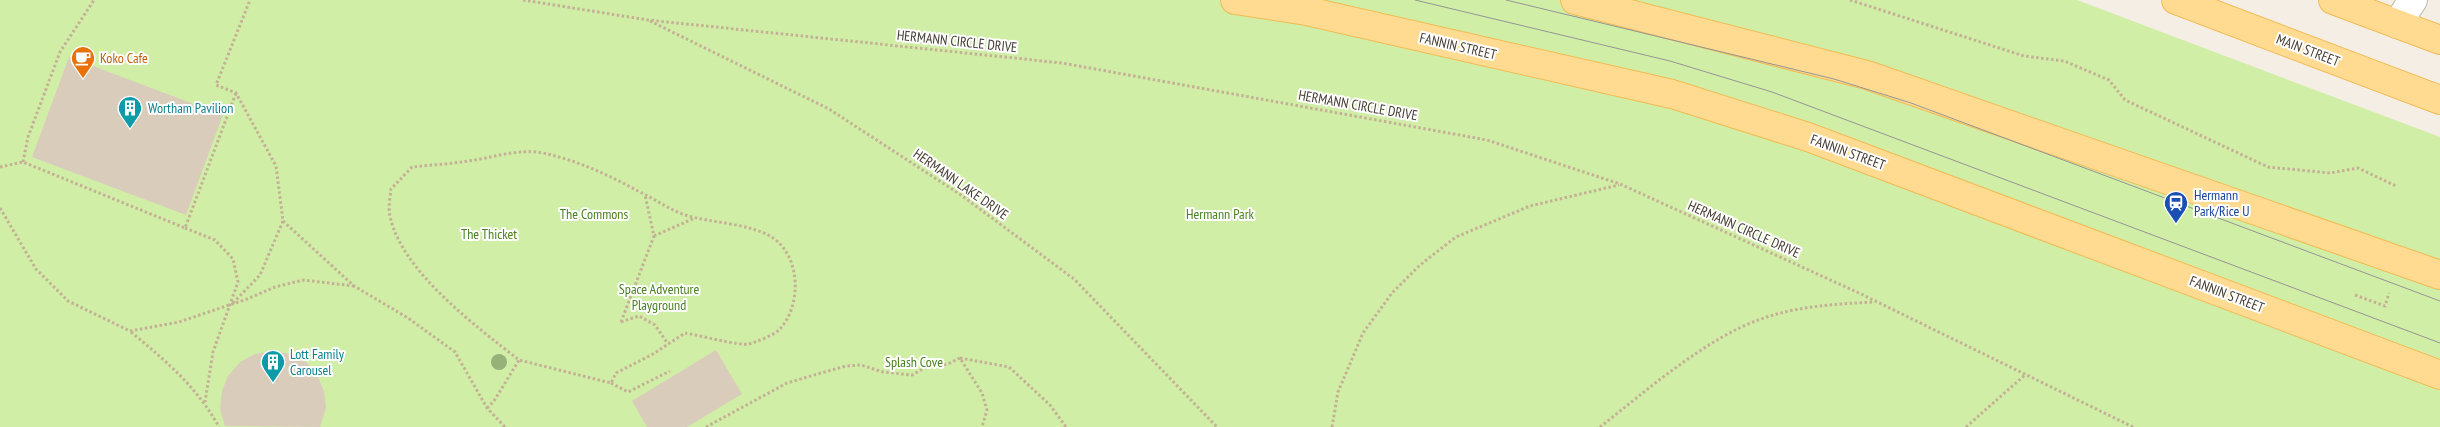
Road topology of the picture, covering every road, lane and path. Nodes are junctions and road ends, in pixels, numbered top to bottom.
1 (94, 0) edge
2 (250, 0) edge
3 (524, 0) edge
4 (1235, 0) edge
5 (1575, 0) edge
6 (1850, 0) edge
7 (2176, 0) edge
8 (2333, 0) edge
9 (2412, 0) edge
10 (648, 20) junction
11 (2398, 24) junction
12 (2440, 40) edge
13 (236, 92) junction
14 (2440, 100) edge
15 (23, 162) junction
16 (0, 167) edge
17 (1620, 184) junction
18 (2396, 186) dead end
19 (645, 195) junction
20 (0, 208) edge
21 (697, 217) junction
22 (283, 221) junction
23 (185, 228) junction
24 (654, 236) junction
25 (2440, 275) edge
26 (354, 286) junction
27 (2389, 293) dead end
28 (2355, 295) dead end
29 (1876, 302) junction
30 (232, 303) junction
31 (130, 331) junction
32 (668, 344) junction
33 (960, 358) junction
34 (519, 360) junction
35 (670, 371) dead end
36 (2026, 374) junction
37 (2440, 375) edge
38 (611, 383) junction
39 (205, 402) junction
40 (487, 408) junction
41 (219, 427) edge
42 (505, 427) edge
43 (706, 427) edge
44 (982, 427) edge
45 (1066, 427) edge
46 (1217, 427) edge
47 (1332, 427) edge
48 (1600, 427) edge
49 (1966, 427) edge
50 (2133, 427) edge

1 - 15 path
2 - 13 path
3 - 10 path, HERMANN CIRCLE DRIVE
4 - 37 main road, FANNIN STREET
5 - 25 main road
6 - 18 path
7 - 14 main road, MAIN STREET
8 - 11 main road
9 - 11 lane
10 - 17 path, HERMANN CIRCLE DRIVE
10 - 46 path, HERMANN LAKE DRIVE
11 - 12 main road
13 - 22 path
13 - 23 path
15 - 16 path
15 - 23 path
17 - 29 path, HERMANN CIRCLE DRIVE
17 - 47 path
19 - 21 path
19 - 24 path
19 - 34 path
20 - 31 path
21 - 24 path
21 - 32 path
22 - 26 path
22 - 30 path
23 - 30 path
24 - 32 path
26 - 30 path
26 - 40 path
27 - 28 path
29 - 36 path, HERMANN CIRCLE DRIVE
29 - 48 path
30 - 31 path
30 - 39 path
31 - 39 path
32 - 38 path
33 - 43 path
33 - 44 path
33 - 45 path
34 - 38 path
34 - 40 path
35 - 38 path
36 - 49 path
36 - 50 path, HERMANN CIRCLE DRIVE
39 - 41 path
40 - 42 path

